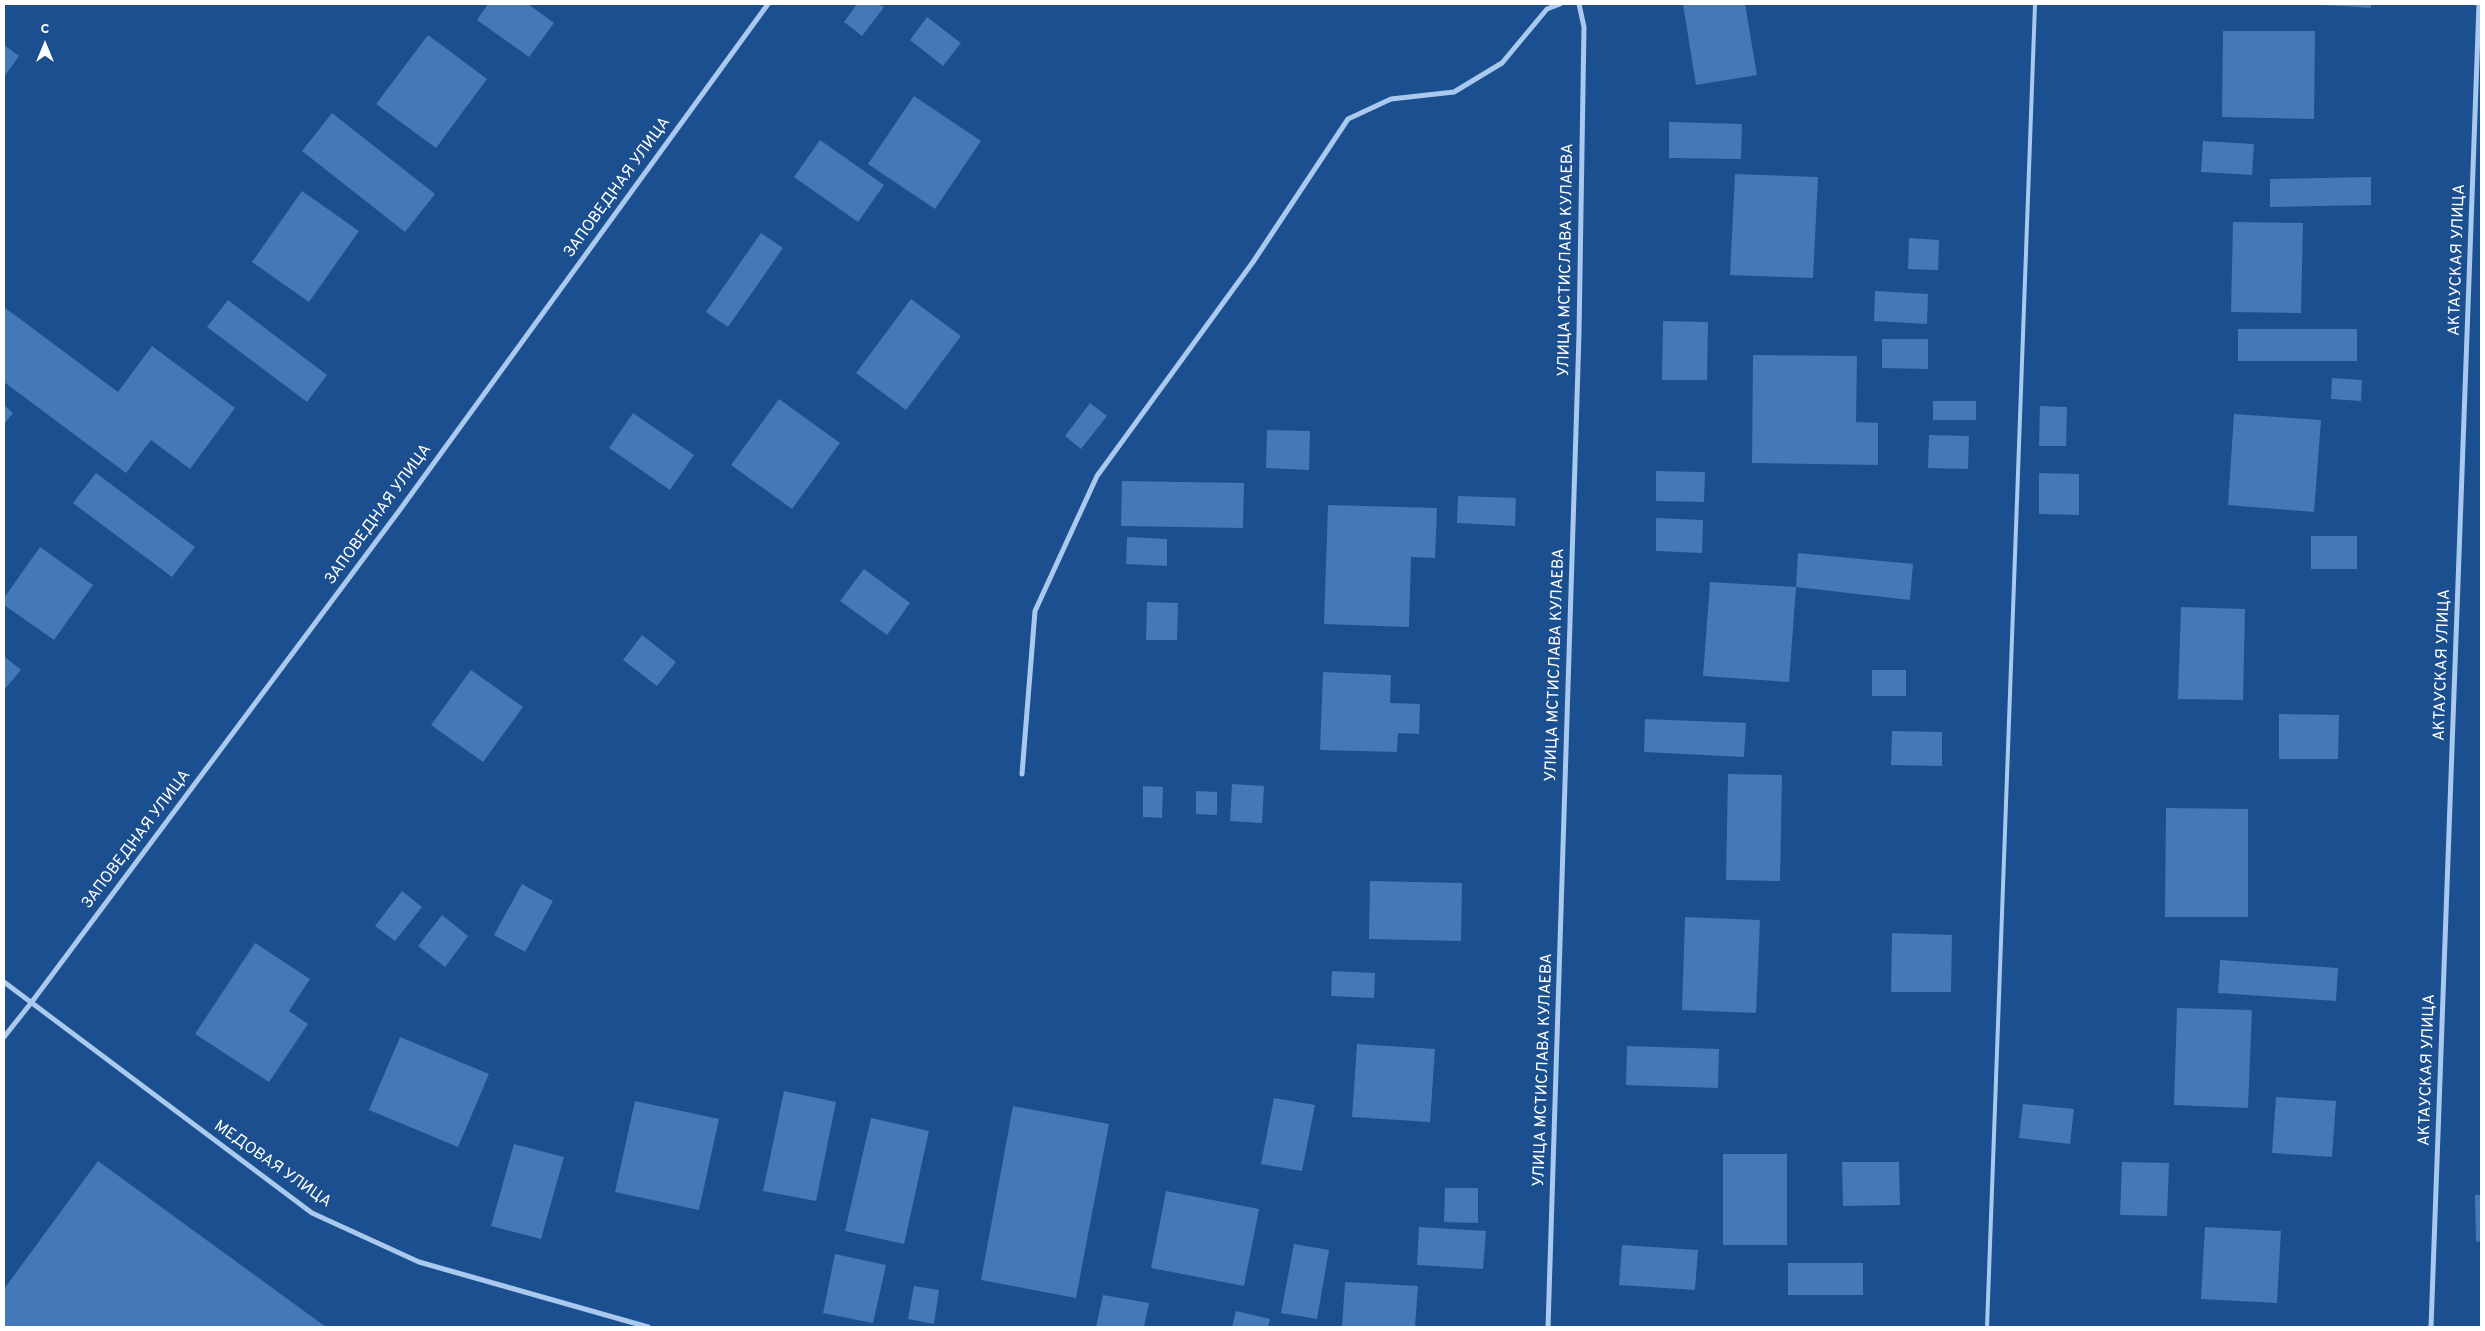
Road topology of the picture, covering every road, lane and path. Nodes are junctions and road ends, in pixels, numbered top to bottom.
1 (768, 4) edge
2 (1560, 4) edge
3 (1579, 4) edge
4 (2035, 4) edge
5 (2480, 4) edge
6 (1022, 774) dead end
7 (4, 982) edge
8 (31, 1003) junction
9 (4, 1036) edge
10 (648, 1327) edge
11 (1548, 1327) edge
12 (1987, 1327) edge
13 (2431, 1327) edge

1 - 8 street, ЗАПОВЕДНАЯ УЛИЦА
2 - 6 street
3 - 11 street, УЛИЦА МСТИСЛАВА КУЛАЕВА
4 - 12 lane
5 - 13 street, АКТАУСКАЯ УЛИЦА
7 - 8 street, МЕДОВАЯ УЛИЦА
8 - 9 street, ЗАПОВЕДНАЯ УЛИЦА
8 - 10 street, МЕДОВАЯ УЛИЦА

